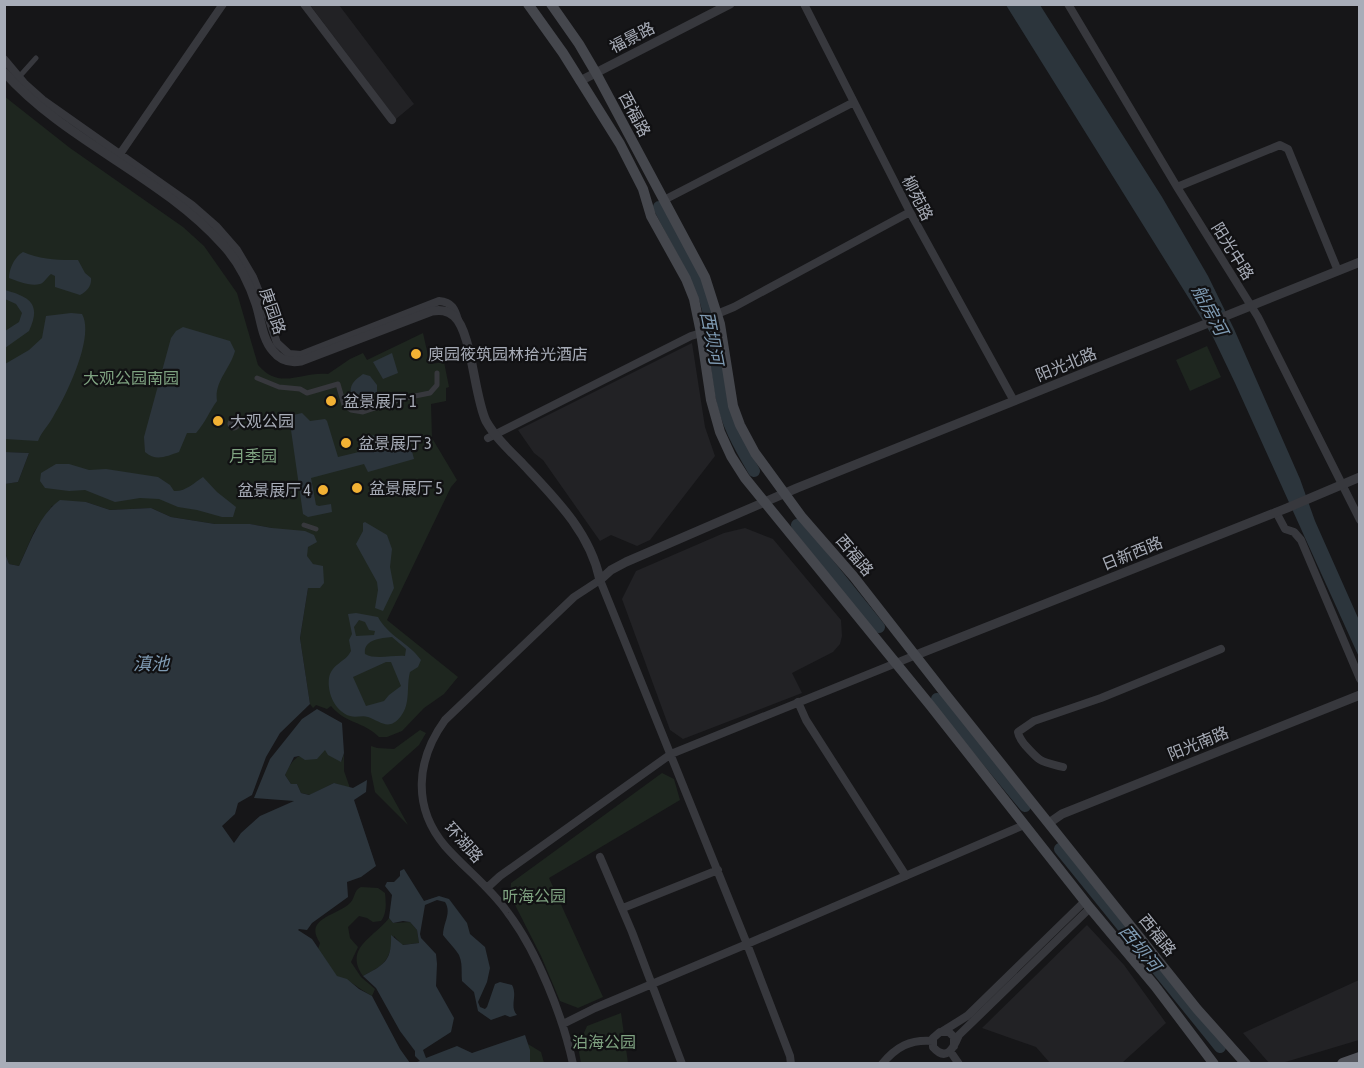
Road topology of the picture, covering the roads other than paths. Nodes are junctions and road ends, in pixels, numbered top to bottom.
1 (224, 4) edge
2 (304, 4) edge
3 (528, 4) edge
4 (551, 4) edge
5 (730, 4) edge
6 (804, 4) edge
7 (1068, 4) edge
8 (36, 58) dead end
9 (4, 59) edge
10 (4, 72) edge
11 (596, 73) junction
12 (20, 77) junction
13 (580, 81) junction
14 (854, 102) junction
15 (392, 120) dead end
16 (120, 154) junction
17 (1177, 187) junction
18 (664, 200) junction
19 (910, 212) junction
20 (1359, 262) edge
21 (1338, 271) junction
22 (1251, 305) junction
23 (717, 314) junction
24 (459, 322) junction
25 (701, 333) junction
26 (437, 373) dead end
27 (257, 378) dead end
28 (1014, 401) junction
29 (491, 436) junction
30 (1359, 477) edge
31 (1342, 484) junction
32 (784, 495) junction
33 (764, 502) junction
34 (1276, 512) junction
35 (1359, 520) edge
36 (304, 525) dead end
37 (316, 529) dead end
38 (600, 580) junction
39 (1221, 649) dead end
40 (916, 655) junction
41 (895, 663) junction
42 (1359, 679) edge
43 (1359, 695) edge
44 (798, 702) junction
45 (671, 754) junction
46 (1063, 767) dead end
47 (1048, 823) junction
48 (1024, 825) junction
49 (600, 857) dead end
50 (718, 870) junction
51 (906, 876) junction
52 (488, 887) junction
53 (1088, 905) junction
54 (623, 908) junction
55 (747, 944) junction
56 (652, 984) junction
57 (563, 1024) junction
58 (940, 1032) junction
59 (933, 1041) junction
60 (952, 1049) junction
61 (1359, 1058) edge
62 (882, 1063) edge
63 (573, 1064) edge
64 (682, 1064) edge
65 (791, 1064) edge
66 (959, 1064) edge
67 (1214, 1064) edge
68 (1246, 1064) edge
69 (1343, 1064) edge

1 - 16 street
2 - 15 street
3 - 13 main road, 西福路
4 - 11 main road, 西福路
5 - 11 street, 福景路
6 - 14 street, 柳苑路
7 - 17 street, 阳光中路
8 - 12 street
9 - 12 street
10 - 24 street, 庚园路
11 - 13 street, 福景路
11 - 18 main road, 西福路
12 - 16 street
13 - 25 main road, 西福路
14 - 18 street
14 - 19 street, 柳苑路
16 - 24 street
17 - 21 street
17 - 22 street, 阳光中路
18 - 23 main road, 西福路
19 - 23 street
19 - 28 street, 柳苑路
20 - 21 street, 阳光北路
21 - 22 street, 阳光北路
22 - 28 street, 阳光北路
22 - 31 street, 阳光中路
23 - 32 main road, 西福路
24 - 29 street
25 - 29 street
25 - 33 main road, 西福路
26 - 27 street
28 - 32 street, 阳光北路
29 - 38 street
30 - 31 street, 日新西路
31 - 34 street, 日新西路
31 - 35 street, 阳光中路
32 - 33 street, 阳光北路
32 - 40 main road, 西福路
33 - 38 street, 阳光北路
33 - 41 main road, 西福路
34 - 40 street, 日新西路
34 - 42 street
36 - 37 street
38 - 45 street
38 - 52 street, 环湖路
39 - 46 street
40 - 41 street
40 - 47 main road, 西福路
41 - 44 street
41 - 48 main road, 西福路
43 - 47 street, 阳光南路
44 - 45 street
44 - 51 street
45 - 50 street
45 - 52 street
47 - 68 main road, 西福路
48 - 51 street
48 - 53 main road, 西福路
49 - 54 street
50 - 54 street
50 - 55 street
51 - 55 street
52 - 57 street, 环湖路
53 - 58 street
53 - 60 street
53 - 67 main road, 西福路
54 - 56 street
55 - 56 street
55 - 65 street
56 - 57 street
56 - 64 street
57 - 63 street, 环湖路
58 - 59 street
58 - 60 street
59 - 60 street
59 - 62 street
60 - 66 street
61 - 69 main road

